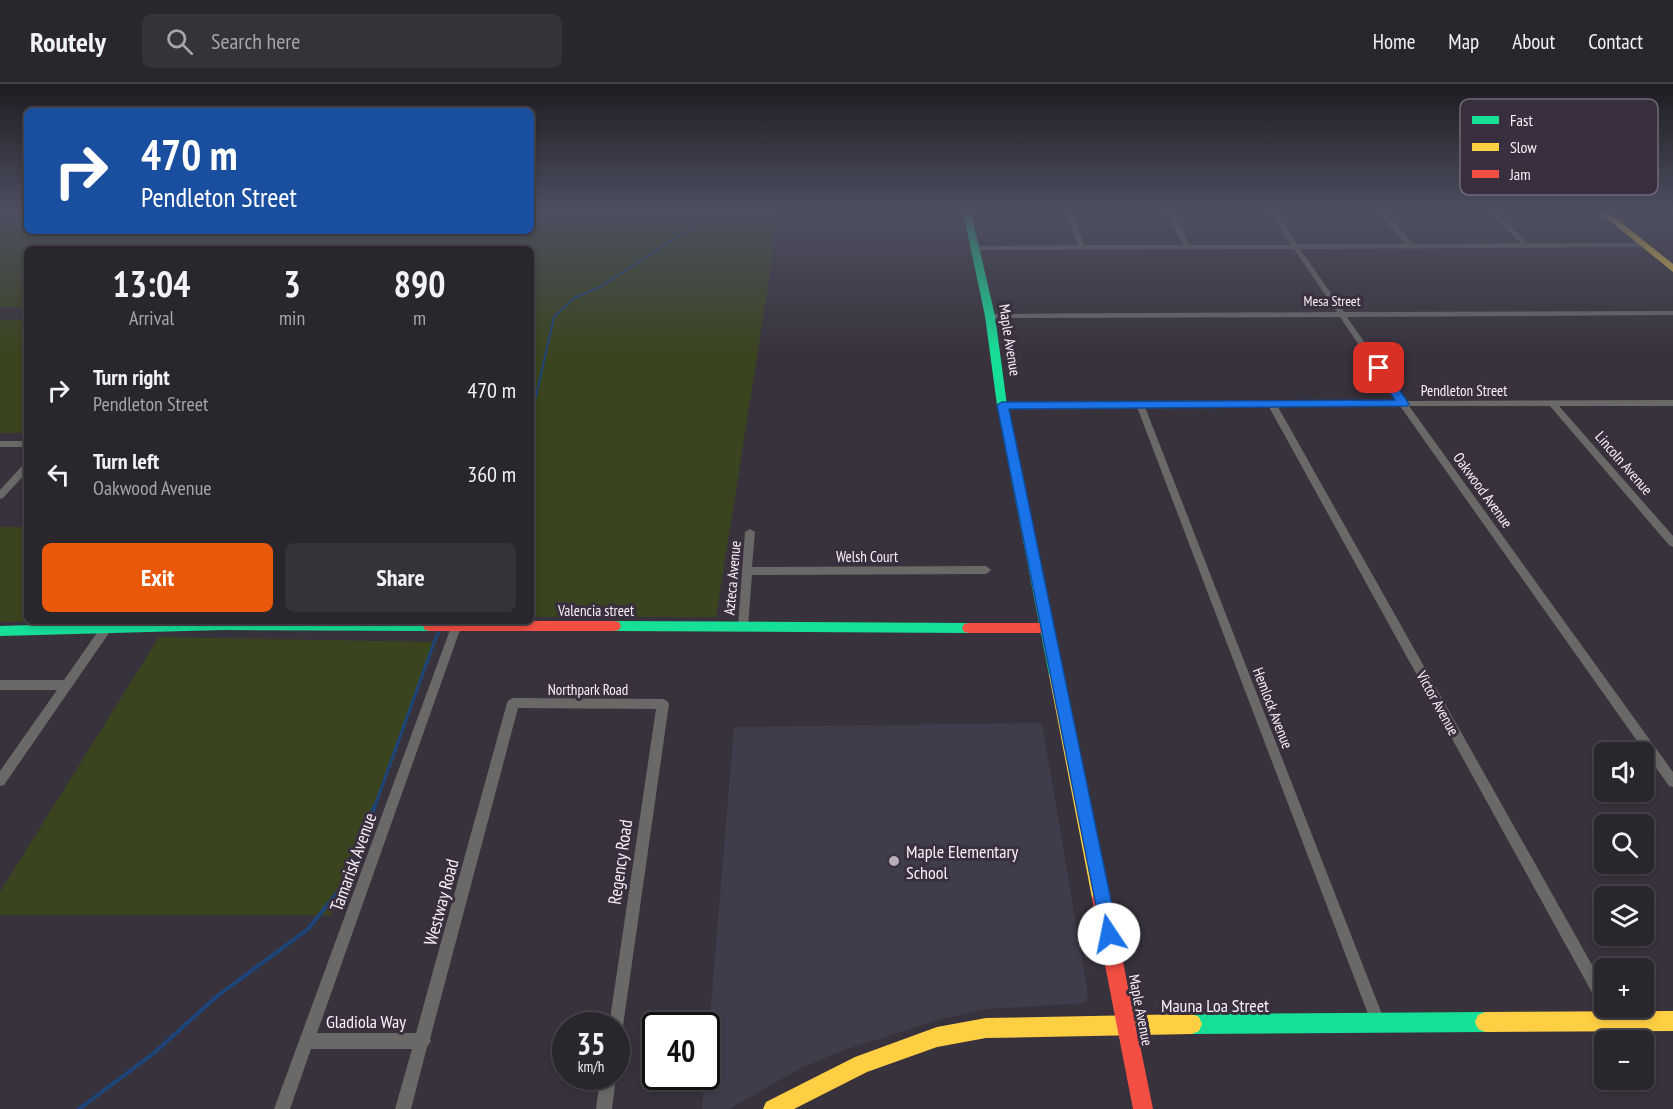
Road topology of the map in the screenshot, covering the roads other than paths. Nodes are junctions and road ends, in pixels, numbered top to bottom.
1 (977, 260) edge
2 (1306, 260) edge
3 (1673, 313) edge
4 (1343, 314) junction
5 (990, 316) junction
6 (1552, 403) junction
7 (1673, 403) edge
8 (1272, 404) junction
9 (1403, 404) junction
10 (1002, 405) junction
11 (1140, 405) junction
12 (0, 444) edge
13 (24, 444) edge
14 (24, 469) edge
15 (0, 496) edge
16 (750, 532) dead end
17 (1673, 543) edge
18 (986, 570) dead end
19 (748, 571) junction
20 (207, 624) edge
21 (282, 624) edge
22 (743, 626) junction
23 (456, 627) junction
24 (1048, 628) junction
25 (105, 630) junction
26 (0, 631) edge
27 (0, 686) edge
28 (67, 686) junction
29 (513, 703) joint
30 (663, 704) joint
31 (0, 781) edge
32 (1673, 782) edge
33 (1594, 982) edge
34 (618, 1012) edge
35 (1614, 1018) edge
36 (1378, 1022) junction
37 (1616, 1022) junction
38 (1673, 1022) edge
39 (1127, 1024) junction
40 (308, 1041) junction
41 (423, 1041) junction
42 (606, 1090) edge
43 (282, 1109) edge
44 (403, 1109) edge
45 (604, 1109) edge
46 (773, 1109) edge
47 (1143, 1109) edge

1 - 5 street, Maple Avenue
2 - 4 street, Oakwood Avenue
3 - 4 street, Mesa Street
4 - 5 street, Mesa Street
4 - 9 street, Oakwood Avenue
5 - 10 street, Maple Avenue
6 - 7 street, Pendleton Street
6 - 9 street, Pendleton Street
6 - 17 street, Lincoln Avenue
8 - 9 street, Pendleton Street
8 - 11 street, Pendleton Street
8 - 33 street, Victor Avenue
9 - 32 street, Oakwood Avenue
10 - 11 street, Pendleton Street
10 - 24 street, Maple Avenue
11 - 36 street, Hemlock Avenue
12 - 13 street
14 - 15 street
16 - 19 street, Azteca Avenue
18 - 19 street, Welsh Court
19 - 22 street, Azteca Avenue
20 - 25 street, Valencia street
21 - 23 street, Valencia street
22 - 23 street, Valencia street
22 - 24 street, Valencia street
23 - 40 street, Tamarisk Avenue
24 - 39 street, Maple Avenue
25 - 26 street, Valencia street
25 - 28 street
27 - 28 street
28 - 31 street
29 - 30 street, Northpark Road
29 - 41 street, Westway Road
30 - 34 street, Regency Road
35 - 37 street
36 - 37 street, Mauna Loa Street
36 - 39 street, Mauna Loa Street
37 - 38 street, Mauna Loa Street
39 - 46 street, Mauna Loa Street
39 - 47 street, Maple Avenue
40 - 41 street, Gladiola Way
40 - 43 street, Tamarisk Avenue
41 - 44 street, Westway Road
42 - 45 street

